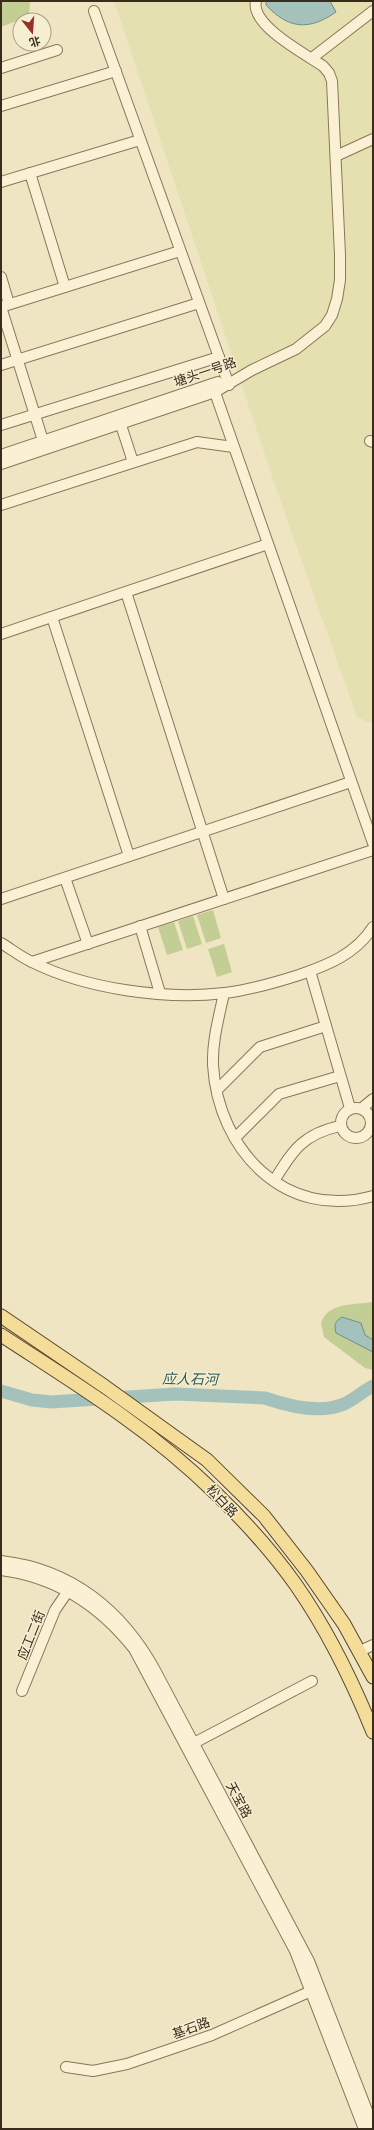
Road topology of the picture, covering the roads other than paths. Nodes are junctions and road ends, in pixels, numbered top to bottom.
1 (256, 1) edge
2 (373, 10) edge
3 (94, 11) dead end
4 (57, 50) dead end
5 (312, 58) junction
6 (1, 68) edge
7 (116, 71) junction
8 (1, 106) edge
9 (373, 139) edge
10 (140, 140) junction
11 (336, 156) junction
12 (30, 173) junction
13 (1, 182) edge
14 (180, 251) junction
15 (1, 277) edge
16 (65, 287) junction
17 (199, 303) junction
18 (4, 306) edge
19 (219, 357) junction
20 (18, 360) junction
21 (1, 365) edge
22 (228, 382) junction
23 (213, 388) junction
24 (35, 414) junction
25 (119, 420) junction
26 (1, 425) edge
27 (45, 445) junction
28 (233, 447) junction
29 (1, 455) edge
30 (133, 462) junction
31 (1, 464) edge
32 (1, 505) edge
33 (268, 544) junction
34 (126, 592) junction
35 (52, 617) junction
36 (1, 634) edge
37 (351, 782) junction
38 (203, 831) junction
39 (373, 843) edge
40 (373, 850) edge
41 (129, 856) junction
42 (65, 878) junction
43 (1, 899) edge
44 (224, 899) junction
45 (140, 926) junction
46 (371, 933) edge
47 (1, 943) edge
48 (88, 944) junction
49 (32, 962) junction
50 (310, 972) junction
51 (160, 993) junction
52 (224, 993) junction
53 (326, 1026) junction
54 (340, 1076) junction
55 (217, 1090) junction
56 (373, 1099) edge
57 (350, 1108) junction
58 (362, 1108) junction
59 (340, 1126) junction
60 (235, 1138) junction
61 (274, 1181) junction
62 (373, 1196) edge
63 (1, 1316) edge
64 (1, 1335) edge
65 (1, 1561) edge
66 (1, 1570) edge
67 (68, 1591) junction
68 (373, 1645) edge
69 (360, 1651) junction
70 (373, 1677) edge
71 (312, 1681) dead end
72 (22, 1692) dead end
73 (373, 1732) edge
74 (194, 1743) junction
75 (315, 1989) junction
76 (66, 2067) dead end
77 (373, 2126) edge
78 (364, 2129) edge

1 - 5 street, 塘头一号路
2 - 5 street
3 - 7 street
4 - 6 street
5 - 11 street, 塘头一号路
7 - 8 street
7 - 10 street
9 - 11 street
10 - 12 street
10 - 14 street
11 - 22 street, 塘头一号路
12 - 13 street
12 - 16 street
14 - 16 street
14 - 17 street
15 - 18 street
16 - 18 street
17 - 19 street
17 - 20 street
18 - 20 street
19 - 22 street
19 - 24 street
20 - 21 street
20 - 24 street
22 - 23 street, 塘头一号路
23 - 25 street, 塘头一号路
23 - 28 street
24 - 26 street
24 - 27 street
25 - 27 street, 塘头一号路
25 - 30 street
27 - 29 street, 塘头一号路
27 - 31 street, 塘头一号路
28 - 30 street
28 - 33 street
30 - 32 street
33 - 34 street
33 - 37 street
34 - 35 street
34 - 38 street
35 - 36 street
35 - 41 street
37 - 38 street
37 - 39 street
38 - 41 street
38 - 44 street
40 - 44 street
41 - 42 street
42 - 43 street
42 - 48 street
44 - 45 street
45 - 48 street
45 - 51 street
46 - 50 street
47 - 49 street
48 - 49 street
49 - 51 street
50 - 52 street
50 - 53 street
51 - 52 street
52 - 55 street
53 - 54 street
53 - 55 street
54 - 57 street
54 - 60 street
55 - 60 street
56 - 58 street
57 - 58 street
57 - 59 street
58 - 59 street
59 - 61 street
60 - 61 street
61 - 62 street
63 - 69 main road, 松白路
64 - 73 main road, 松白路
65 - 74 street, 天宝路
66 - 67 street, 天宝路
67 - 72 street, 应工二街
67 - 75 street, 天宝路
68 - 69 street
69 - 70 main road, 松白路
71 - 74 street
74 - 75 street, 天宝路
75 - 76 street, 基石路
75 - 77 street, 天宝路
75 - 78 street, 天宝路

